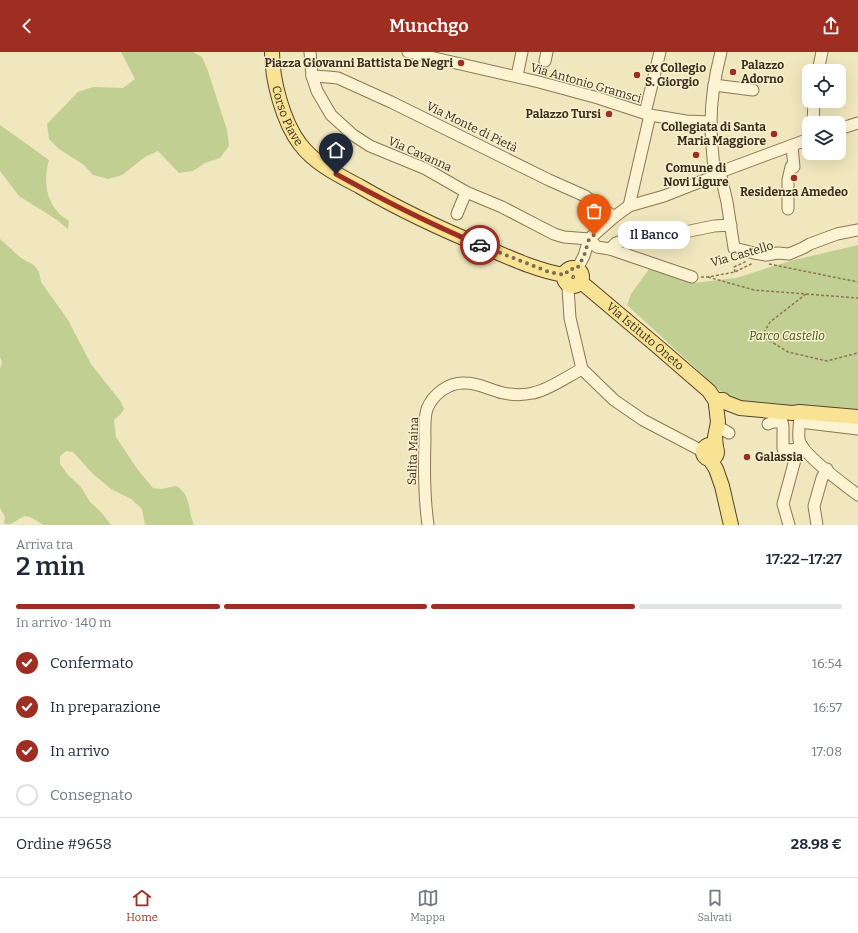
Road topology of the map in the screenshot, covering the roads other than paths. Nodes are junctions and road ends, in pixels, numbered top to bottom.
1 (272, 52) edge
2 (310, 52) edge
3 (408, 52) edge
4 (522, 52) edge
5 (660, 52) edge
6 (721, 52) edge
7 (822, 52) edge
8 (425, 54) edge
9 (819, 64) edge
10 (312, 76) junction
11 (517, 76) junction
12 (714, 85) junction
13 (753, 90) dead end
14 (647, 114) junction
15 (711, 122) junction
16 (858, 122) edge
17 (846, 126) edge
18 (802, 142) edge
19 (792, 146) junction
20 (717, 174) junction
21 (466, 192) junction
22 (630, 206) junction
23 (788, 209) dead end
24 (457, 214) dead end
25 (614, 217) junction
26 (731, 225) junction
27 (858, 230) edge
28 (589, 239) junction
29 (610, 249) junction
30 (692, 277) road end
31 (573, 278) junction
32 (582, 369) junction
33 (800, 417) junction
34 (858, 417) edge
35 (768, 424) dead end
36 (719, 429) junction
37 (858, 429) edge
38 (802, 446) junction
39 (826, 469) junction
40 (858, 496) edge
41 (428, 525) edge
42 (731, 525) edge
43 (789, 525) edge
44 (817, 525) edge

1 - 31 main road, Corso Piave
2 - 10 street, Via Cavanna
3 - 8 street, Via Antonio Gramsci
4 - 11 street
5 - 14 street
6 - 12 street
7 - 9 street
8 - 11 street, Via Antonio Gramsci
10 - 21 street, Via Cavanna
10 - 25 street, Via Monte di Pietà
11 - 14 street, Via Antonio Gramsci
12 - 13 street
12 - 15 street
14 - 15 street, Via Antonio Gramsci
14 - 22 street
15 - 20 street
16 - 17 street
18 - 19 street
19 - 20 street
19 - 23 street
20 - 22 street
20 - 26 street
21 - 24 street
21 - 28 street, Via Cavanna
22 - 25 street
25 - 28 street
26 - 27 street, Via Castello
26 - 29 street
28 - 29 street
28 - 31 street
29 - 30 street
31 - 32 street
31 - 36 main road, Via Istituto Oneto
32 - 36 street
32 - 41 street, Salita Maina
33 - 34 main road
33 - 36 main road
33 - 37 street
33 - 38 street
35 - 38 street
36 - 42 main road, Via Istituto Oneto
38 - 39 street
38 - 43 street
39 - 40 street
39 - 44 street

